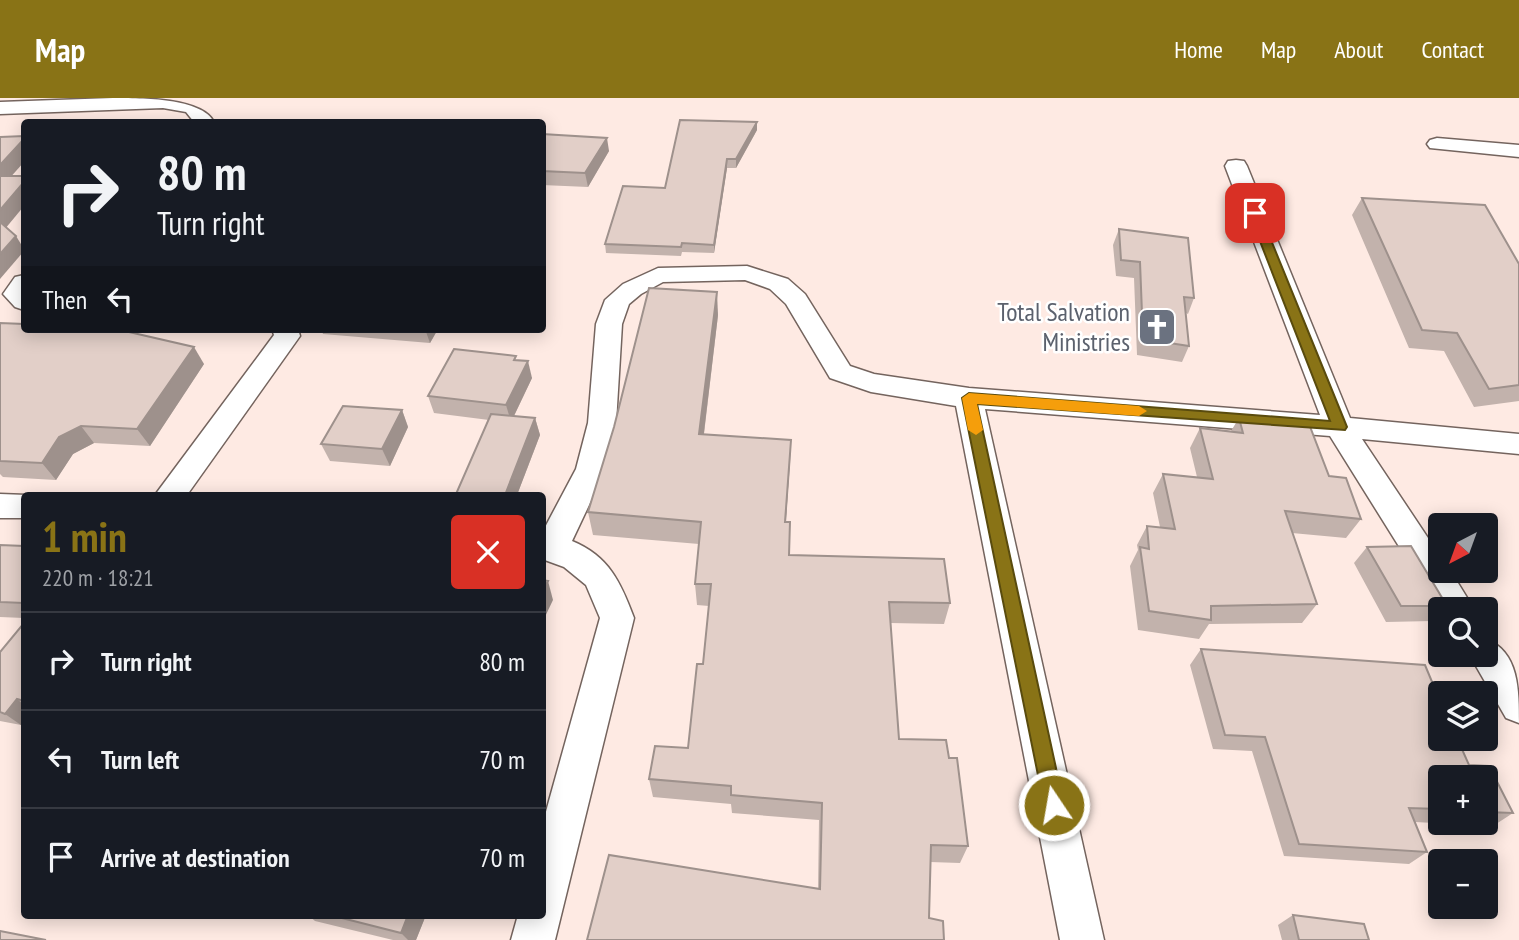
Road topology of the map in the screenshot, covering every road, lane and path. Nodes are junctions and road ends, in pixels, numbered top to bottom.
1 (0, 108) edge
2 (203, 119) edge
3 (1437, 144) dead end
4 (1519, 151) edge
5 (1236, 166) dead end
6 (21, 286) edge
7 (21, 299) edge
8 (286, 333) edge
9 (969, 398) junction
10 (1339, 427) junction
11 (1519, 444) edge
12 (172, 492) edge
13 (0, 506) edge
14 (21, 506) edge
15 (548, 546) edge
16 (1449, 597) edge
17 (1494, 667) edge
18 (1519, 706) edge
19 (546, 890) edge
20 (539, 919) edge
21 (533, 940) edge
22 (1082, 940) edge

1 - 2 street
3 - 4 street
5 - 10 street
6 - 7 street
8 - 12 street
9 - 10 street
9 - 15 street
9 - 22 street
10 - 11 street
10 - 16 street
13 - 14 street
15 - 19 street
17 - 18 street
20 - 21 street

